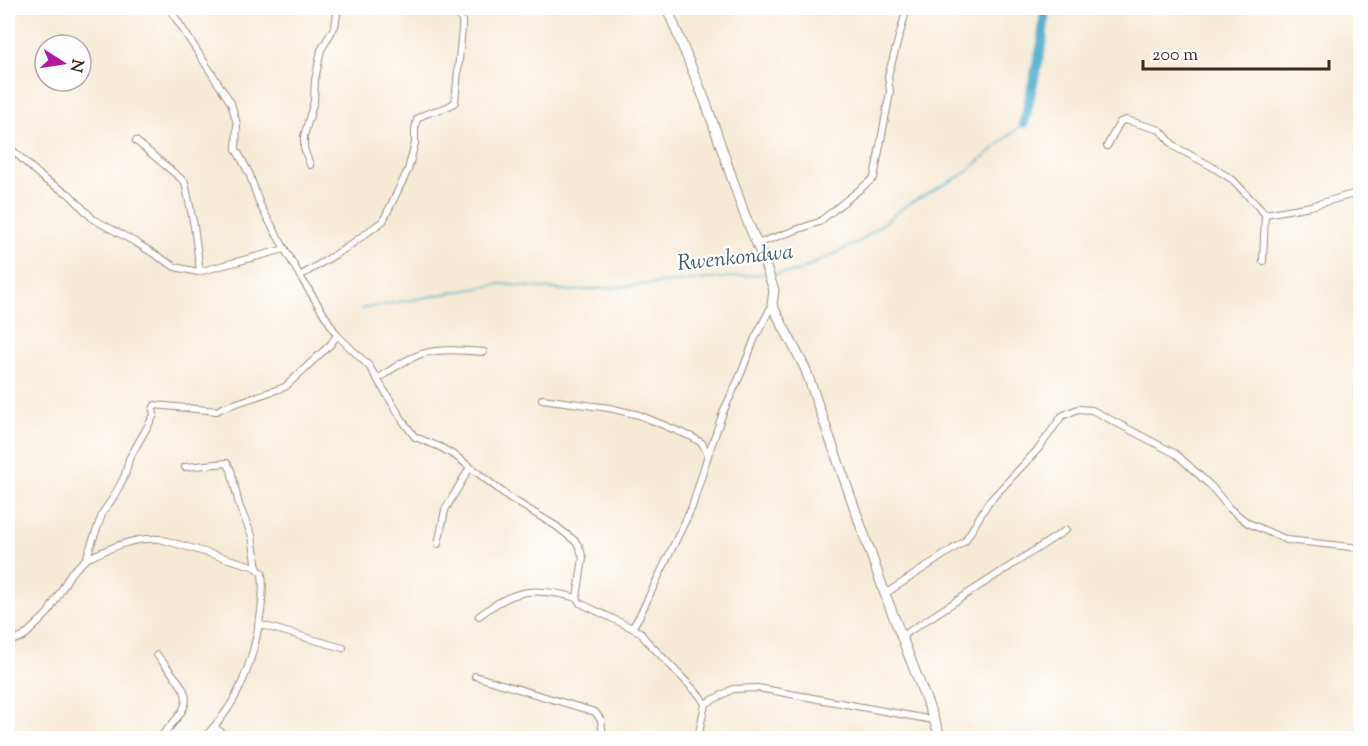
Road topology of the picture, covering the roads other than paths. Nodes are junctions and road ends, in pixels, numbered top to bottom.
1 (169, 8) edge
2 (339, 8) edge
3 (456, 8) edge
4 (667, 8) edge
5 (907, 8) edge
6 (136, 141) dead end
7 (8, 146) edge
8 (1107, 146) dead end
9 (310, 165) dead end
10 (1360, 192) edge
11 (1265, 214) junction
12 (756, 244) junction
13 (285, 249) junction
14 (1263, 261) dead end
15 (200, 271) junction
16 (300, 276) junction
17 (772, 305) junction
18 (338, 335) junction
19 (484, 352) dead end
20 (378, 379) junction
21 (542, 399) dead end
22 (708, 455) junction
23 (185, 467) dead end
24 (470, 467) junction
25 (1066, 530) dead end
26 (438, 544) dead end
27 (1360, 548) edge
28 (86, 559) junction
29 (257, 568) junction
30 (885, 594) junction
31 (577, 598) junction
32 (479, 616) dead end
33 (258, 624) junction
34 (632, 628) junction
35 (902, 636) junction
36 (8, 642) edge
37 (343, 648) dead end
38 (157, 655) dead end
39 (475, 676) dead end
40 (705, 704) junction
41 (933, 720) junction
42 (214, 727) junction
43 (159, 738) edge
44 (203, 738) edge
45 (230, 738) edge
46 (603, 738) edge
47 (698, 738) edge
48 (941, 738) edge

1 - 13 street
2 - 9 street
3 - 16 street
4 - 12 street
5 - 12 street
6 - 15 street
7 - 15 street
8 - 11 street
10 - 11 street
11 - 14 street
12 - 17 street
13 - 15 street
13 - 16 street
16 - 18 street
17 - 22 street
17 - 30 street
18 - 20 street
18 - 28 street
19 - 20 street
20 - 24 street
21 - 22 street
22 - 34 street
23 - 29 street
24 - 26 street
24 - 31 street
25 - 35 street
27 - 30 street
28 - 29 street
28 - 36 street
29 - 33 street
30 - 35 street
31 - 32 street
31 - 34 street
33 - 37 street
33 - 42 street
34 - 40 street
35 - 41 street
38 - 43 street
39 - 46 street
40 - 41 street
40 - 47 street
41 - 48 street
42 - 44 street
42 - 45 street

